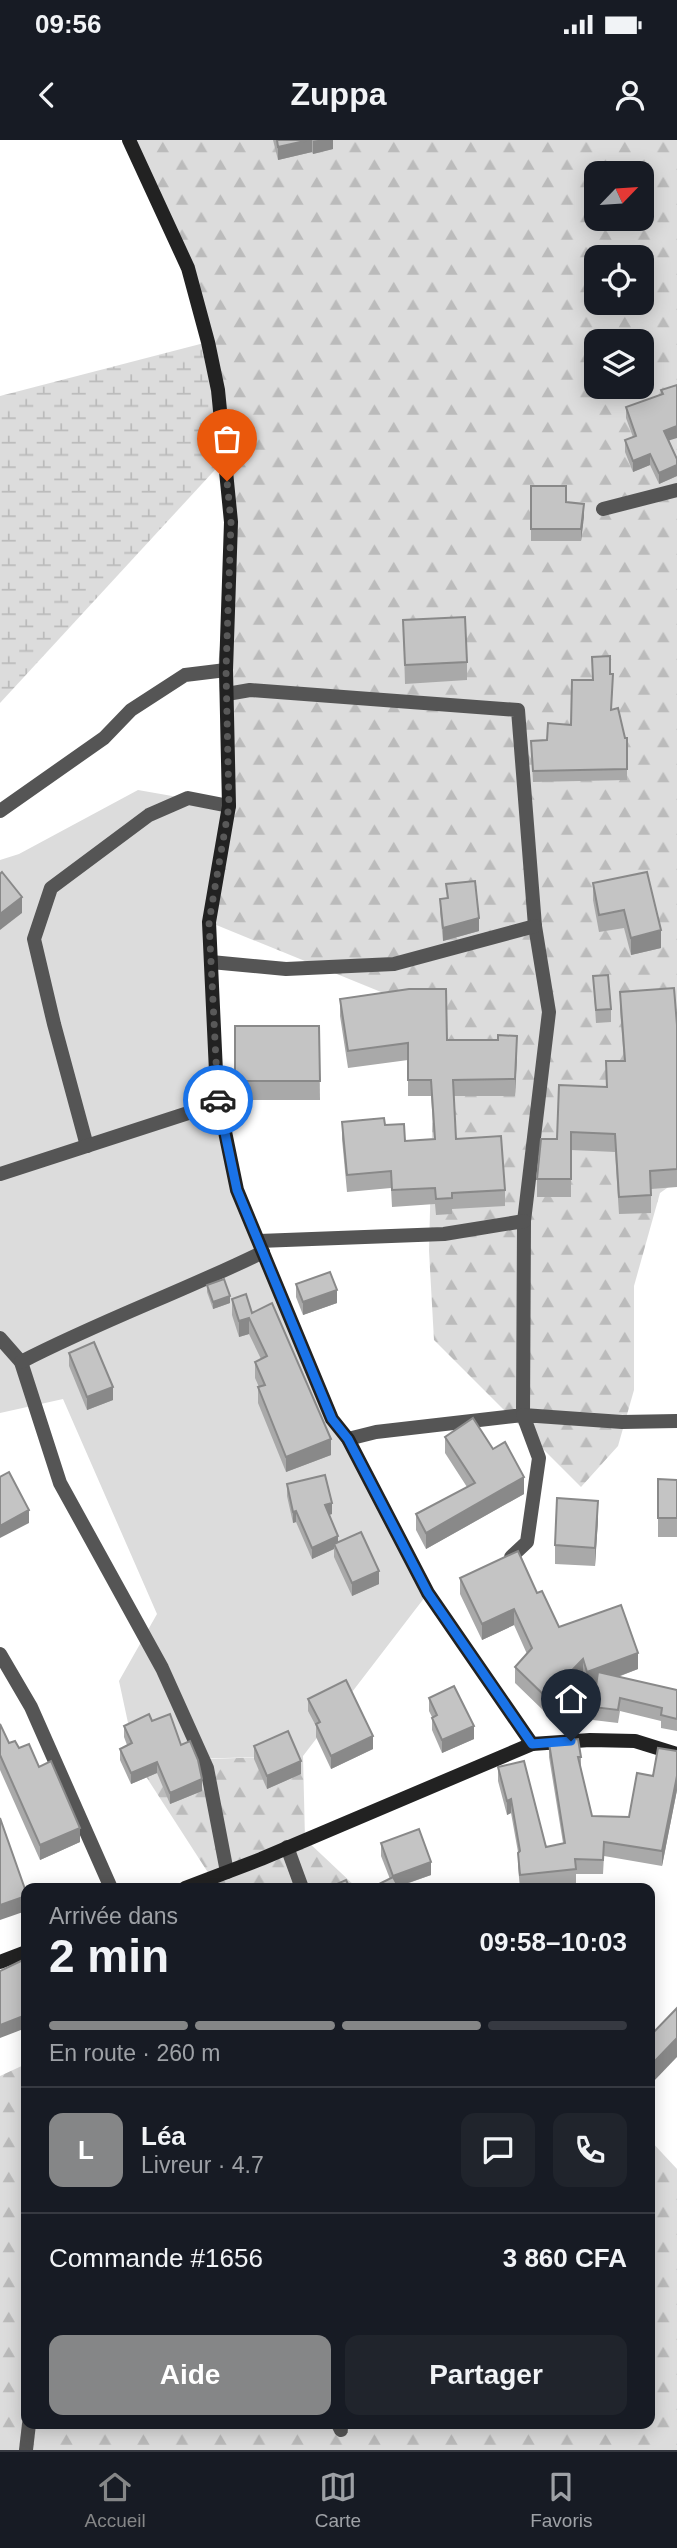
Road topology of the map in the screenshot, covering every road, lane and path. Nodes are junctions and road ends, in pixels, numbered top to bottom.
1 (129, 140) edge
2 (677, 490) edge
3 (603, 509) dead end
4 (226, 670) junction
5 (227, 694) junction
6 (229, 806) junction
7 (0, 811) edge
8 (535, 926) junction
9 (211, 962) junction
10 (219, 1103) junction
11 (87, 1146) junction
12 (0, 1174) edge
13 (524, 1221) junction
14 (261, 1247) junction
15 (0, 1338) edge
16 (21, 1362) junction
17 (523, 1415) junction
18 (677, 1421) edge
19 (348, 1439) junction
20 (511, 1557) edge
21 (0, 1654) edge
22 (532, 1744) junction
23 (677, 1754) edge
24 (287, 1847) junction
25 (227, 1872) junction
26 (109, 1883) edge
27 (199, 1883) edge
28 (300, 1883) edge
29 (21, 1954) edge
30 (0, 1962) edge
31 (28, 2429) edge
32 (26, 2450) edge

1 - 4 street
2 - 3 street
4 - 5 street
4 - 7 street
5 - 6 street
5 - 8 street
6 - 9 street
6 - 11 street
8 - 9 street
8 - 13 street
9 - 10 street
10 - 11 street
10 - 14 street
11 - 12 street
13 - 14 street
13 - 17 street
14 - 16 street
14 - 19 street
15 - 16 street
16 - 25 street
17 - 18 street
17 - 19 street
17 - 20 street
19 - 22 street
21 - 26 street
22 - 23 street
22 - 24 street
24 - 25 street
24 - 28 street
25 - 27 street
29 - 30 street
31 - 32 street

